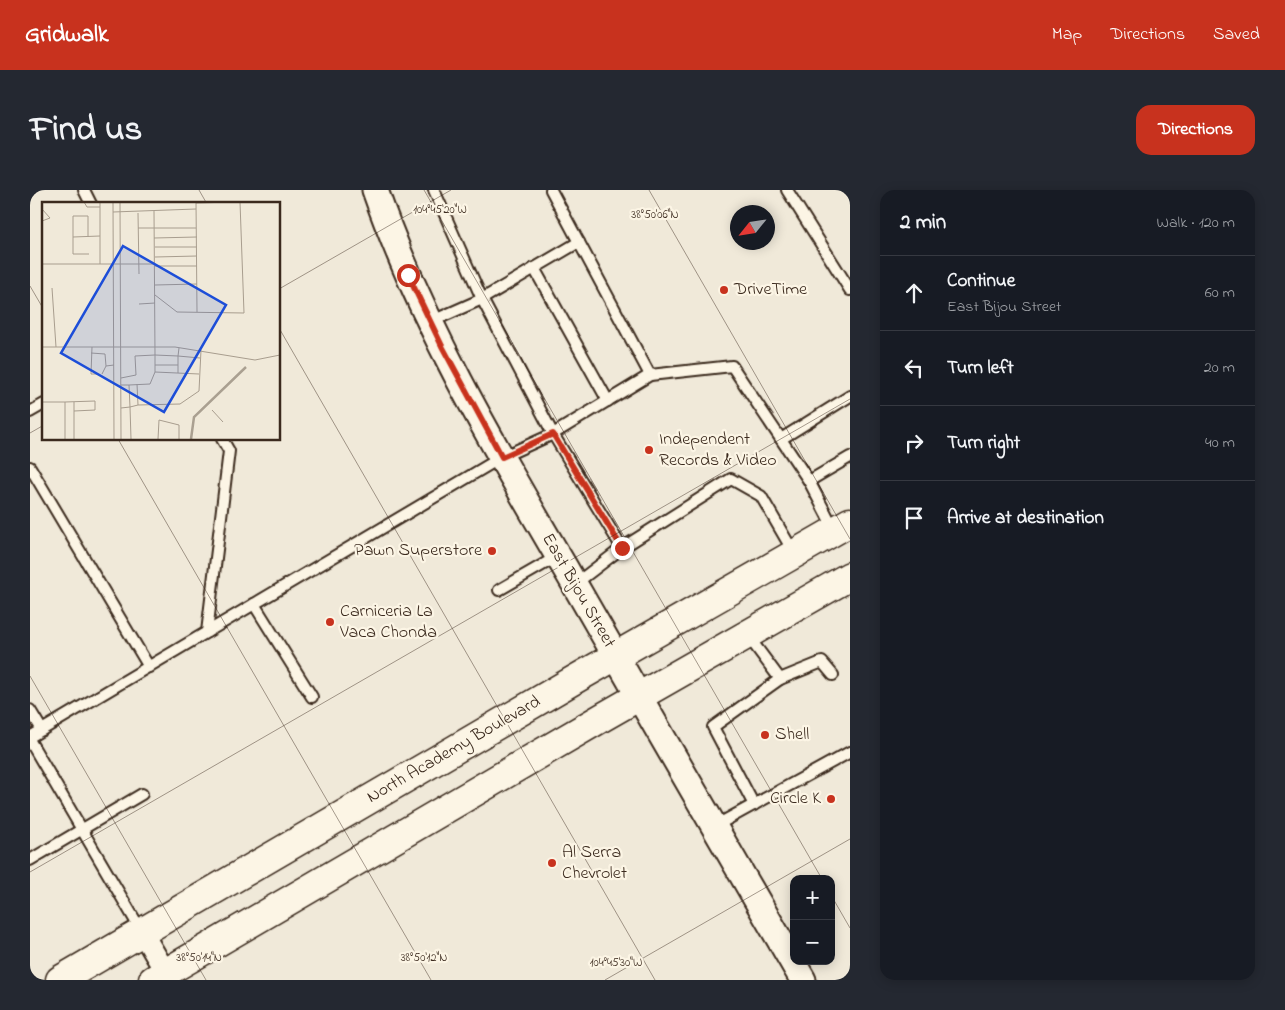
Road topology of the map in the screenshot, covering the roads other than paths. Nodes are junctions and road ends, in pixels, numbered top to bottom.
1 (84, 190) edge
2 (375, 190) edge
3 (434, 190) edge
4 (551, 190) edge
5 (787, 190) edge
6 (90, 202) edge
7 (579, 242) junction
8 (534, 268) junction
9 (850, 290) edge
10 (482, 299) junction
11 (430, 322) junction
12 (650, 375) junction
13 (850, 396) edge
14 (608, 401) junction
15 (42, 405) edge
16 (30, 412) edge
17 (553, 434) junction
18 (781, 439) junction
19 (223, 440) edge
20 (502, 457) junction
21 (850, 457) edge
22 (30, 467) edge
23 (809, 481) junction
24 (842, 526) edge
25 (622, 548) junction
26 (794, 554) junction
27 (558, 556) junction
28 (850, 576) edge
29 (574, 584) junction
30 (499, 590) dead end
31 (254, 604) junction
32 (207, 632) junction
33 (747, 635) junction
34 (615, 656) junction
35 (149, 666) junction
36 (834, 675) dead end
37 (780, 679) junction
38 (312, 697) dead end
39 (639, 697) junction
40 (30, 710) edge
41 (42, 730) junction
42 (30, 737) edge
43 (30, 741) edge
44 (850, 752) edge
45 (142, 794) dead end
46 (754, 805) junction
47 (714, 826) junction
48 (82, 829) junction
49 (30, 860) edge
50 (142, 932) junction
51 (163, 978) edge
52 (60, 980) edge
53 (803, 980) edge

1 - 6 lane
2 - 11 street, East Bijou Street
3 - 10 lane
4 - 7 lane
5 - 9 lane
7 - 8 lane
7 - 12 lane
8 - 10 lane
8 - 14 lane
10 - 11 lane
10 - 17 lane
11 - 20 street, East Bijou Street
12 - 14 lane
12 - 18 lane
13 - 18 lane
14 - 17 lane
15 - 16 lane
17 - 20 lane
17 - 25 lane
18 - 23 lane
19 - 32 lane
20 - 27 street, East Bijou Street
20 - 31 lane
21 - 23 lane
22 - 35 lane
23 - 24 lane
24 - 26 highway, North Academy Boulevard
25 - 26 lane
25 - 29 lane
26 - 34 highway, North Academy Boulevard
27 - 29 street, East Bijou Street
27 - 30 lane
28 - 33 highway
29 - 34 street, East Bijou Street
31 - 32 lane
31 - 38 lane
32 - 35 lane
33 - 37 lane
33 - 39 highway
34 - 39 street, East Bijou Street
34 - 50 highway, North Academy Boulevard
35 - 41 lane
36 - 37 lane
37 - 46 lane
39 - 47 street, East Bijou Street
39 - 51 highway
40 - 41 lane
41 - 42 lane
43 - 48 lane
44 - 46 lane
45 - 48 lane
46 - 47 lane
47 - 53 street, East Bijou Street
48 - 49 lane
48 - 50 lane
50 - 51 street
50 - 52 highway, North Academy Boulevard

